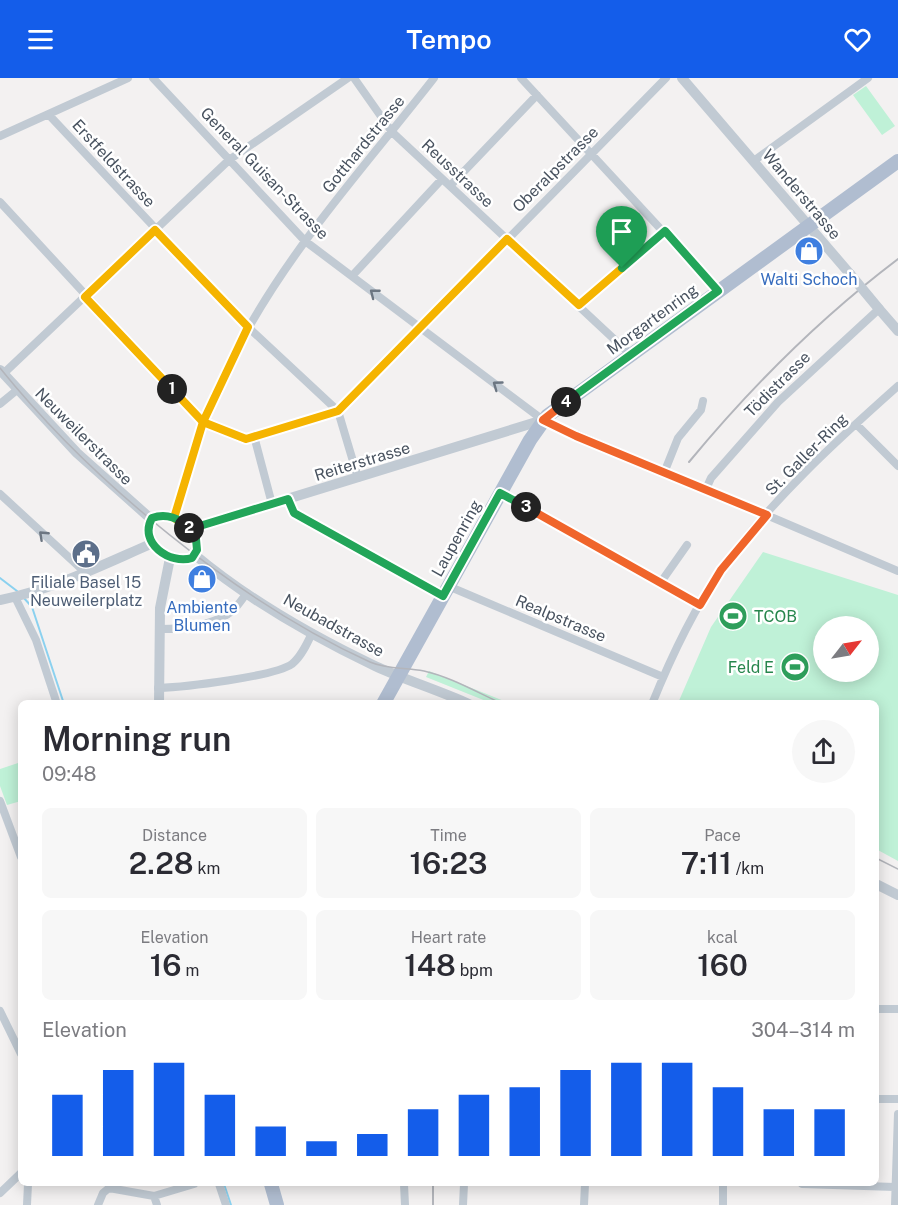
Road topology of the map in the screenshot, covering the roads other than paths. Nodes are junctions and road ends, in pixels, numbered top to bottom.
1 (128, 78) edge
2 (153, 78) edge
3 (348, 78) edge
4 (354, 78) edge
5 (434, 78) edge
6 (521, 78) edge
7 (666, 78) edge
8 (682, 78) edge
9 (868, 78) edge
10 (537, 95) junction
11 (49, 115) junction
12 (392, 132) junction
13 (0, 136) edge
14 (592, 154) junction
15 (229, 160) junction
16 (755, 160) junction
17 (898, 161) edge
18 (442, 179) junction
19 (450, 186) junction
20 (0, 202) edge
21 (809, 227) junction
22 (155, 230) junction
23 (665, 231) junction
24 (507, 239) junction
25 (305, 241) junction
26 (352, 276) junction
27 (718, 291) junction
28 (85, 297) junction
29 (579, 305) junction
30 (879, 309) junction
31 (248, 327) junction
32 (420, 328) junction
33 (898, 331) edge
34 (630, 354) junction
35 (2, 372) edge
36 (898, 386) edge
37 (17, 390) junction
38 (703, 401) dead end
39 (0, 404) edge
40 (338, 411) junction
41 (543, 420) junction
42 (203, 422) junction
43 (856, 424) junction
44 (254, 436) junction
45 (898, 466) edge
46 (664, 473) junction
47 (358, 478) junction
48 (706, 489) junction
49 (500, 493) junction
50 (0, 494) edge
51 (288, 499) junction
52 (272, 504) junction
53 (767, 515) junction
54 (174, 518) junction
55 (151, 519) junction
56 (190, 529) junction
57 (153, 543) junction
58 (687, 545) dead end
59 (195, 555) junction
60 (170, 558) junction
61 (898, 571) edge
62 (87, 574) junction
63 (661, 582) junction
64 (445, 591) junction
65 (247, 593) junction
66 (15, 597) junction
67 (0, 600) edge
68 (700, 605) junction
69 (160, 629) junction
70 (312, 633) junction
71 (398, 676) junction
72 (663, 677) junction
73 (159, 688) junction
74 (56, 700) edge
75 (159, 700) edge
76 (385, 700) edge
77 (459, 700) edge
78 (654, 700) edge
79 (0, 801) edge
80 (18, 845) edge
81 (879, 886) edge
82 (898, 895) edge
83 (879, 1009) edge
84 (898, 1009) edge
85 (0, 1011) edge
86 (18, 1048) edge
87 (879, 1099) edge
88 (898, 1099) edge
89 (898, 1114) edge
90 (18, 1176) edge
91 (28, 1186) edge
92 (109, 1186) edge
93 (190, 1186) edge
94 (220, 1186) edge
95 (272, 1186) edge
96 (404, 1186) edge
97 (464, 1186) edge
98 (585, 1186) edge
99 (723, 1186) edge
100 (864, 1186) edge
101 (895, 1187) junction
102 (0, 1193) edge
103 (156, 1201) edge
104 (27, 1205) edge
105 (98, 1205) edge
106 (226, 1205) edge
107 (277, 1205) edge
108 (405, 1205) edge
109 (464, 1205) edge
110 (584, 1205) edge
111 (723, 1205) edge
112 (895, 1205) edge

1 - 11 street
2 - 15 street, General Guisan-Strasse
3 - 15 street
4 - 12 street, Reusstrasse
5 - 12 street, Gotthardstrasse
6 - 10 street
7 - 14 street, Oberalpstrasse
8 - 16 street, Wanderstrasse
9 - 16 street
10 - 14 street
10 - 19 street
11 - 13 street
11 - 22 street, Erstfeldstrasse
12 - 18 street, Reusstrasse
12 - 25 street, Gotthardstrasse
14 - 23 street
14 - 24 street, Oberalpstrasse
15 - 22 street
15 - 25 street, General Guisan-Strasse
16 - 21 street, Wanderstrasse
17 - 21 main road, Morgartenring
18 - 19 street, Reusstrasse
18 - 26 street
19 - 24 street, Reusstrasse
20 - 28 street
21 - 27 main road, Morgartenring
21 - 30 street, Wanderstrasse, bridge
22 - 28 street
22 - 31 street, Erstfeldstrasse
23 - 27 street
23 - 29 street
24 - 29 street, Reusstrasse
24 - 32 street, Oberalpstrasse
25 - 26 street, General Guisan-Strasse
25 - 31 street, Gotthardstrasse
32 -> 26 street, General Guisan-Strasse
27 - 34 main road, Morgartenring
28 - 35 street
28 - 42 street
29 - 34 street, Reusstrasse
30 - 33 street, Wanderstrasse
30 - 48 street, Tödistrasse
31 - 40 street, Erstfeldstrasse
31 - 42 street, Gotthardstrasse
32 - 40 street, Oberalpstrasse
41 -> 32 street, General Guisan-Strasse
34 - 41 main road, Morgartenring
35 - 37 street, Neuweilerstrasse
36 - 43 street, St. Galler-Ring
37 - 39 street
37 - 55 street, Neuweilerstrasse
38 - 46 street
40 - 44 street, Oberalpstrasse
40 - 47 street
41 - 46 street, General Guisan-Strasse
41 - 47 street, Reiterstrasse
41 - 49 main road, Laupenring
42 - 44 street, Oberalpstrasse
42 - 54 street, Gotthardstrasse
43 - 45 street
43 - 53 street, St. Galler-Ring
44 - 52 street
46 - 48 street, General Guisan-Strasse
47 - 51 street, Reiterstrasse
48 - 53 street, General Guisan-Strasse
49 - 63 street
49 - 64 main road, Laupenring
62 -> 50 street
51 - 52 street, Reiterstrasse
51 - 64 street, Realpstrasse
52 - 56 street, Reiterstrasse
53 - 61 street, General Guisan-Strasse
53 - 68 street, St. Galler-Ring
54 - 55 street
54 - 56 street
55 - 57 street
56 - 59 street
57 - 60 street
57 - 62 street
58 - 63 street
59 - 60 street
59 - 65 street, Neubadstrasse
60 - 69 street
62 - 66 street
63 - 68 street
64 - 71 main road, Laupenring
64 - 72 street, Realpstrasse
65 - 69 street
65 - 70 street, Neubadstrasse
66 - 67 street
66 - 74 street
68 - 72 street, St. Galler-Ring
69 - 73 street
70 - 71 street, Neubadstrasse
70 - 73 street
71 - 76 main road, Laupenring
71 - 77 street, Neubadstrasse
72 - 78 street, St. Galler-Ring
73 - 75 street
79 - 80 street
81 - 82 street
83 - 84 street
85 - 86 street
87 - 88 street
89 - 101 street
90 - 102 street
91 - 104 street
92 - 103 street
92 - 105 street
93 - 103 street
94 - 106 street
95 - 107 main road
96 - 108 street
97 - 109 street
98 - 110 street
99 - 111 street
100 - 101 street
101 - 112 street

